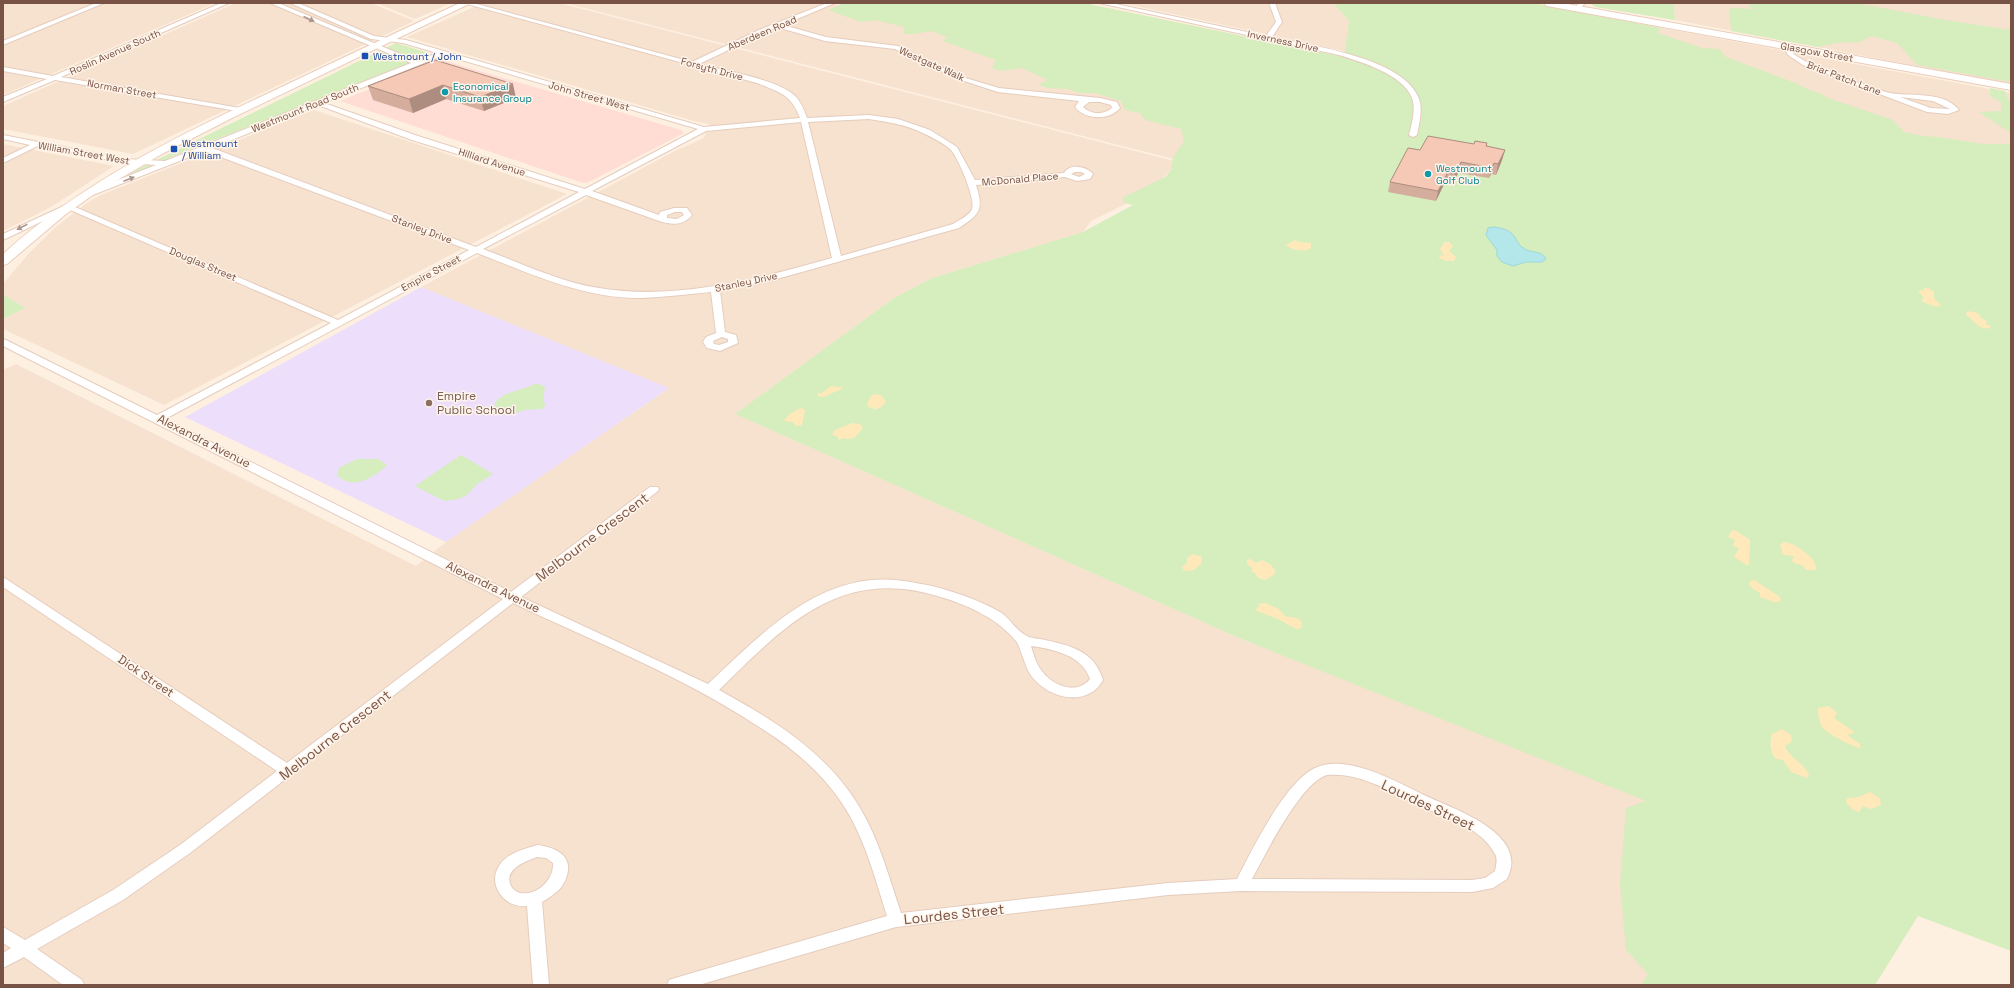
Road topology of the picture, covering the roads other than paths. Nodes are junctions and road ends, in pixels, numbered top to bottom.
1 (101, 3) edge
2 (226, 3) edge
3 (273, 3) edge
4 (293, 3) edge
5 (466, 3) edge
6 (832, 3) edge
7 (1102, 3) edge
8 (1272, 3) edge
9 (1547, 3) edge
10 (1562, 3) edge
11 (1579, 6) edge
12 (777, 25) junction
13 (1268, 37) junction
14 (388, 39) junction
15 (3, 43) edge
16 (374, 46) junction
17 (1786, 46) junction
18 (443, 53) junction
19 (416, 64) junction
20 (693, 64) junction
21 (3, 69) edge
22 (55, 77) junction
23 (2011, 87) edge
24 (1886, 94) junction
25 (3, 100) edge
26 (1088, 100) dead end
27 (318, 103) junction
28 (240, 110) junction
29 (804, 120) junction
30 (704, 129) junction
31 (1413, 134) dead end
32 (3, 137) edge
33 (37, 144) junction
34 (205, 148) junction
35 (3, 161) edge
36 (138, 162) junction
37 (166, 163) junction
38 (1067, 175) dead end
39 (972, 183) junction
40 (584, 191) junction
41 (79, 199) junction
42 (68, 206) junction
43 (665, 220) dead end
44 (3, 237) edge
45 (475, 250) junction
46 (837, 259) junction
47 (3, 261) edge
48 (715, 289) junction
49 (338, 323) junction
50 (721, 334) dead end
51 (3, 342) edge
52 (159, 418) junction
53 (654, 489) dead end
54 (3, 581) edge
55 (512, 597) junction
56 (1022, 639) junction
57 (710, 690) junction
58 (288, 771) junction
59 (1241, 885) junction
60 (534, 898) dead end
61 (896, 920) junction
62 (3, 934) edge
63 (24, 950) junction
64 (3, 961) edge
65 (76, 985) edge
66 (541, 985) edge
67 (675, 985) edge

1 - 15 street
2 - 22 street, Roslin Avenue South
3 -> 16 street
4 - 14 street, John Street West
5 - 14 main road, Westmount Road South
5 - 20 street, Forsyth Drive
6 - 12 street, Aberdeen Road
7 - 13 street, Inverness Drive
8 - 13 street
9 - 11 main road, Glasgow Street
10 - 11 main road, Glasgow Street
11 - 17 main road, Glasgow Street
12 - 20 street, Aberdeen Road
12 - 26 street, Westgate Walk
13 - 31 street, Inverness Drive
14 - 16 main road, Westmount Road South
14 - 18 street, John Street West
16 - 19 street
16 - 28 main road, Westmount Road South
17 - 23 main road, Glasgow Street
17 - 24 street, Briar Patch Lane
18 - 19 street, Westmount Road South
18 - 30 street, John Street West
19 - 27 street, Westmount Road South
20 - 29 street, Forsyth Drive
21 - 22 street, Norman Street
22 - 25 street, Roslin Avenue South
22 - 28 street, Norman Street
24 - 24 street, Briar Patch Lane
27 - 34 street, Westmount Road South
27 - 40 street, Hilliard Avenue
28 - 36 main road, Westmount Road South
29 - 30 street, Stanley Drive
29 - 39 street, Stanley Drive
29 - 46 street, Forsyth Drive
30 - 40 street, Empire Street
32 - 33 street, William Street West
33 - 35 street
33 - 36 street, William Street West
34 - 37 street, Westmount Road South
34 - 45 street, Stanley Drive
36 - 37 street, William Street West
36 - 41 main road, Westmount Road South
41 -> 37 street, Westmount Road South
38 - 39 street, McDonald Place
39 - 46 street, Stanley Drive
40 - 43 street, Hilliard Avenue
40 - 45 street, Empire Street
41 - 42 main road, Westmount Road South
42 -> 44 street, Westmount Road South
42 - 47 main road, Westmount Road South
42 - 49 street, Douglas Street
45 - 48 street, Stanley Drive
45 - 49 street, Empire Street
46 - 48 street, Stanley Drive
48 - 50 street
49 - 52 street, Empire Street
51 - 52 street, Alexandra Avenue
52 - 55 street, Alexandra Avenue
53 - 55 street, Melbourne Crescent
54 - 58 street, Dick Street
55 - 57 street, Alexandra Avenue
55 - 58 street, Melbourne Crescent
56 - 56 street
56 - 57 street
57 - 61 street, Alexandra Avenue
58 - 63 street, Melbourne Crescent
59 - 59 street, Lourdes Street
59 - 61 street, Lourdes Street
60 - 66 street
61 - 67 street, Lourdes Street
62 - 63 street
63 - 64 street, Melbourne Crescent
63 - 65 street

